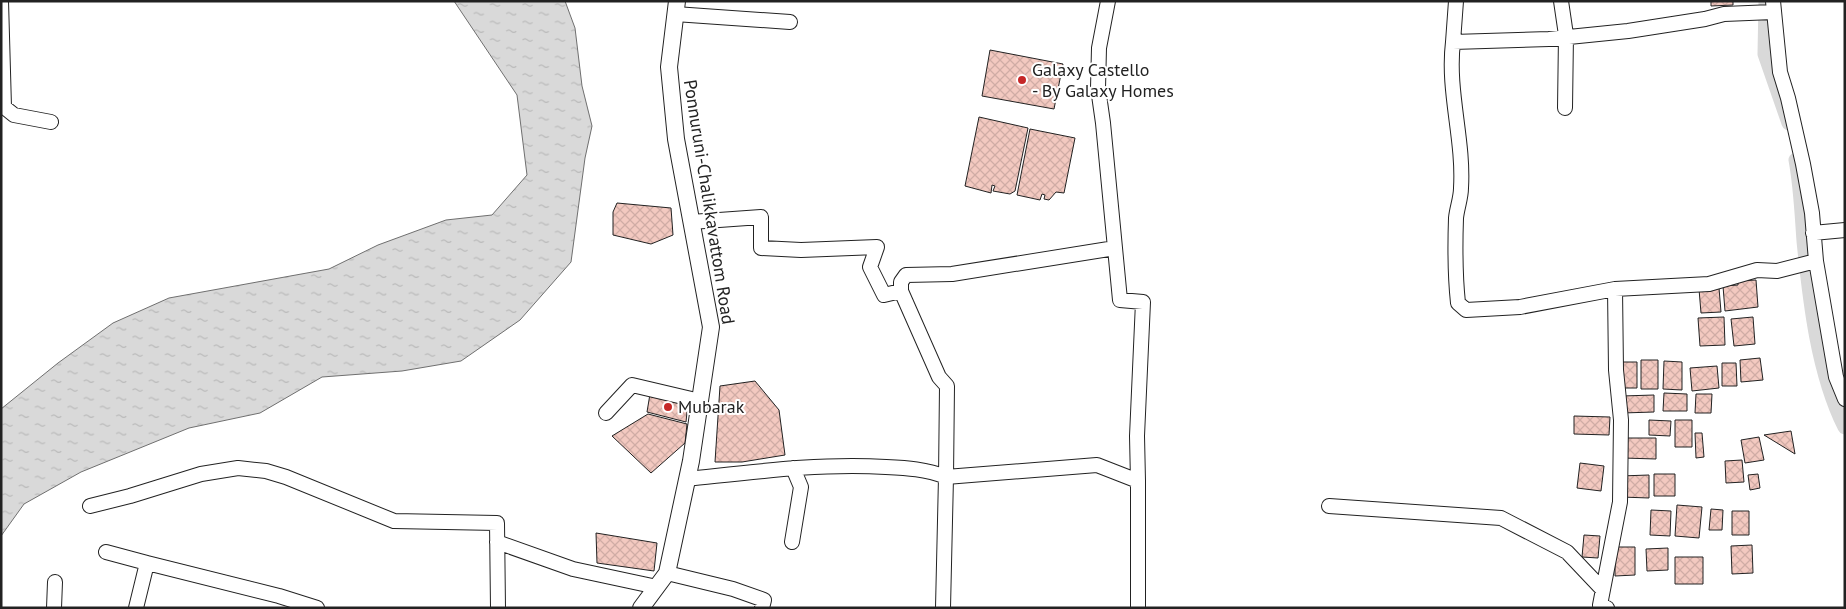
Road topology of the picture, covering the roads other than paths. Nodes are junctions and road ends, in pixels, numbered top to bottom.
1 (1, 1) edge
2 (1108, 1) edge
3 (1456, 1) edge
4 (1561, 1) edge
5 (1773, 6) edge
6 (676, 8) edge
7 (790, 22) dead end
8 (1566, 36) junction
9 (1453, 42) junction
10 (3, 108) edge
11 (1566, 108) dead end
12 (51, 122) dead end
13 (691, 222) junction
14 (1845, 230) edge
15 (1813, 233) junction
16 (1115, 248) junction
17 (1816, 261) junction
18 (1615, 289) junction
19 (900, 291) junction
20 (1845, 399) edge
21 (700, 401) junction
22 (606, 413) dead end
23 (793, 468) junction
24 (946, 477) junction
25 (687, 480) junction
26 (1138, 480) junction
27 (90, 506) dead end
28 (1329, 506) dead end
29 (497, 542) junction
30 (792, 542) dead end
31 (106, 552) dead end
32 (147, 563) junction
33 (668, 573) junction
34 (55, 582) dead end
35 (657, 587) junction
36 (1603, 590) junction
37 (1602, 607) edge
38 (54, 608) edge
39 (136, 608) edge
40 (317, 608) edge
41 (498, 608) edge
42 (641, 608) edge
43 (762, 608) edge
44 (944, 608) edge
45 (1138, 608) edge

1 - 10 street
2 - 16 street
3 - 9 street
4 - 8 street
5 - 8 street
5 - 15 street
6 - 7 street
6 - 13 street, Ponnuruni-Chalikkavattom Road
8 - 9 street
8 - 11 street
9 - 18 street
10 - 12 street
13 - 19 street
13 - 21 street, Ponnuruni-Chalikkavattom Road
14 - 15 street
15 - 17 street
16 - 19 street
16 - 26 street
17 - 18 street
17 - 20 street
18 - 36 street
19 - 24 street
21 - 22 street
21 - 25 street, Ponnuruni-Chalikkavattom Road
23 - 24 street
23 - 25 street
23 - 30 street
24 - 26 street
24 - 44 street
25 - 33 street, Ponnuruni-Chalikkavattom Road
26 - 45 street
27 - 29 street
28 - 36 street
29 - 35 street
29 - 41 street
31 - 32 street
32 - 39 street
32 - 40 street
33 - 35 street, Ponnuruni-Chalikkavattom Road
33 - 43 street
34 - 38 street
35 - 42 street, Ponnuruni-Chalikkavattom Road
36 - 37 street

